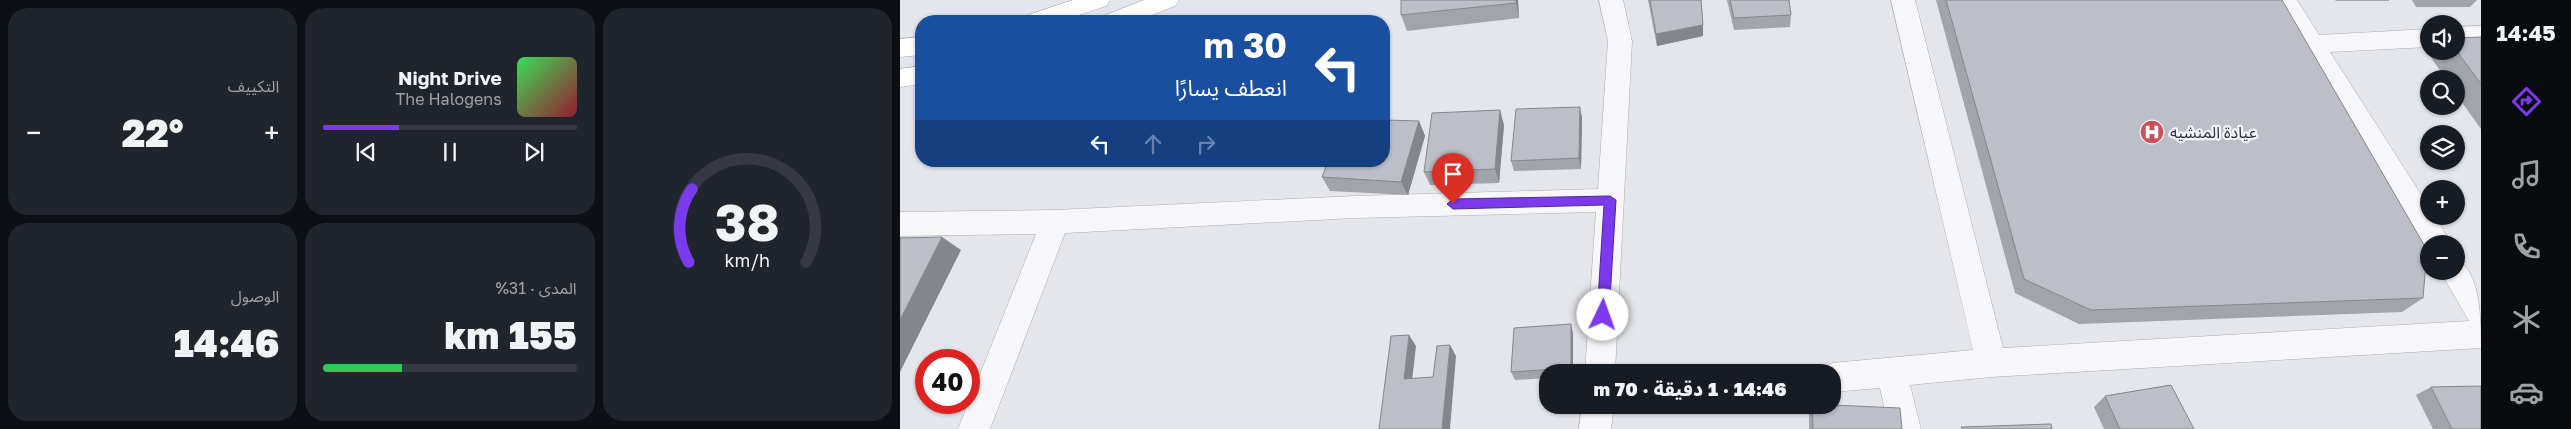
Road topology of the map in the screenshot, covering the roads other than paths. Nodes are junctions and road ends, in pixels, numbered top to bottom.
1 (1098, 0) edge
2 (1167, 0) edge
3 (1611, 0) edge
4 (1902, 0) edge
5 (2285, 0) edge
6 (1054, 15) edge
7 (1129, 15) edge
8 (2481, 35) edge
9 (2465, 36) edge
10 (2420, 38) edge
11 (2312, 44) junction
12 (915, 47) edge
13 (900, 48) edge
14 (915, 76) edge
15 (900, 78) edge
16 (1610, 200) junction
17 (1055, 222) junction
18 (900, 224) edge
19 (2431, 235) edge
20 (2460, 280) edge
21 (2481, 315) edge
22 (2481, 334) edge
23 (1991, 363) junction
24 (1600, 364) edge
25 (1892, 372) junction
26 (1841, 377) edge
27 (1597, 414) edge
28 (974, 429) edge
29 (1596, 429) edge
30 (1906, 429) edge

1 - 6 main road
2 - 7 main road
3 - 16 street
4 - 23 street
5 - 11 street
8 - 9 street
10 - 11 street
11 - 19 street
12 - 13 main road
14 - 15 main road
16 - 17 street
16 - 24 street
17 - 18 street
17 - 28 street
20 - 21 street
22 - 23 street
23 - 25 street
25 - 26 street
25 - 30 street
27 - 29 street

